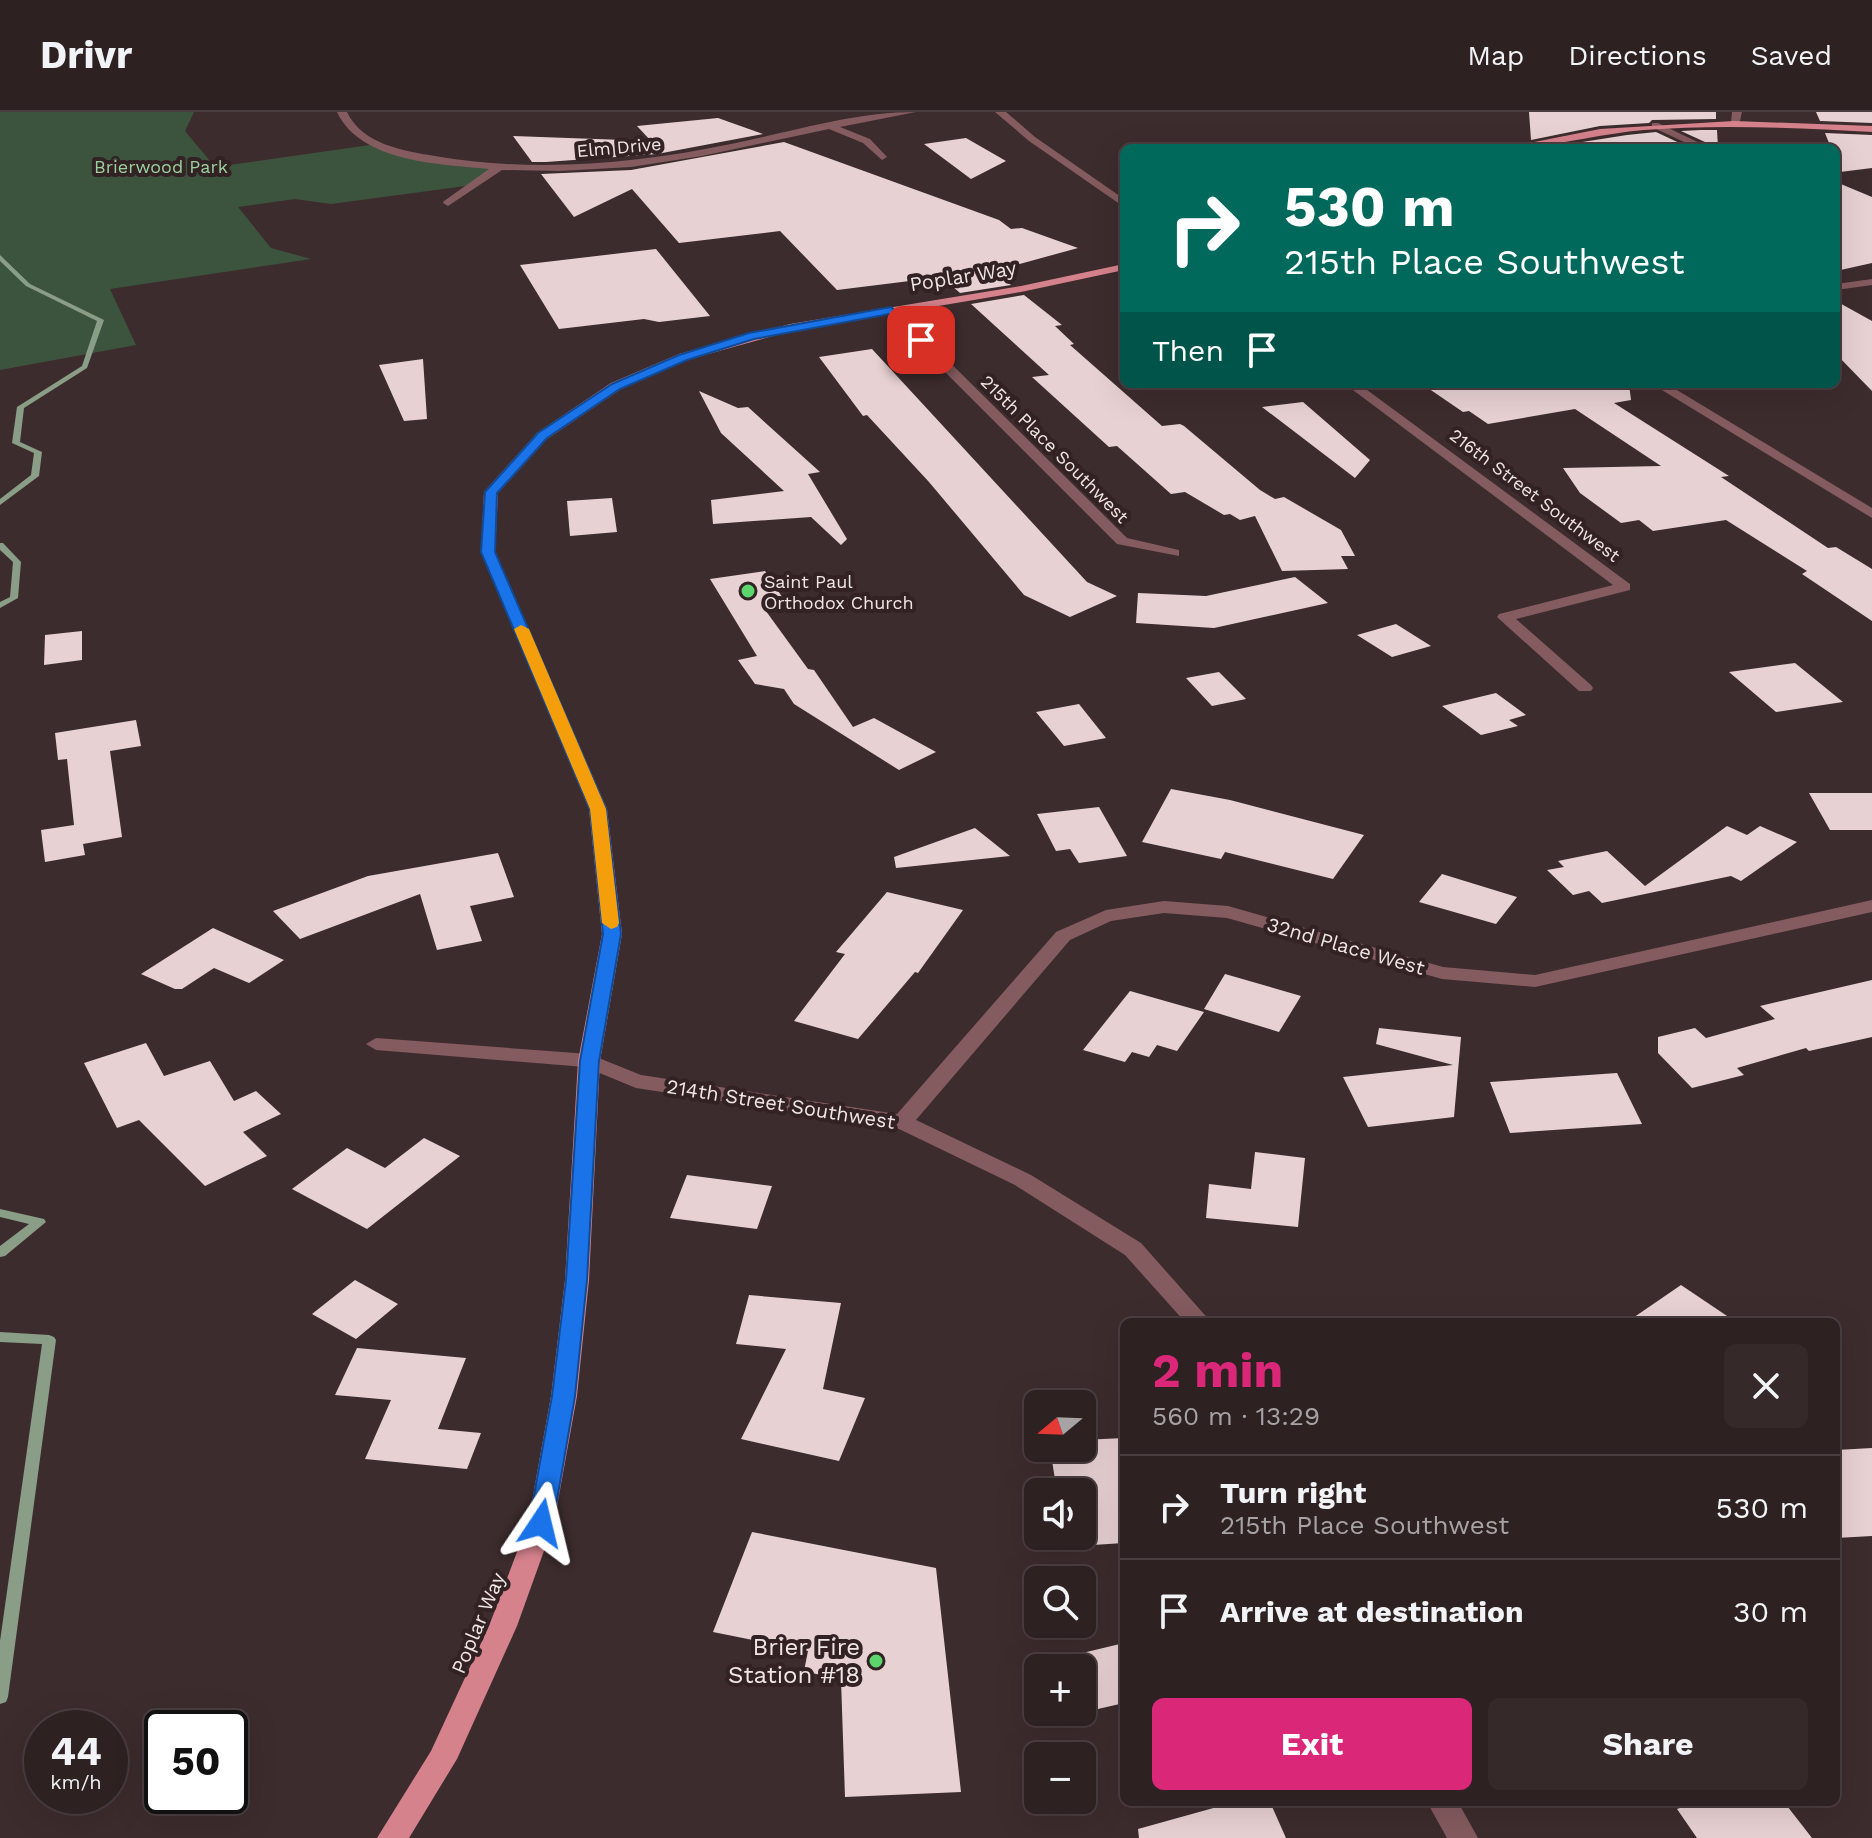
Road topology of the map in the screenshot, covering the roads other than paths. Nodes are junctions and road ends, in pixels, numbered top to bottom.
1 (342, 112) edge
2 (911, 112) edge
3 (1000, 112) edge
4 (1737, 117) edge
5 (1655, 125) junction
6 (829, 126) junction
7 (1872, 129) edge
8 (1543, 144) edge
9 (1696, 144) edge
10 (882, 157) dead end
11 (499, 167) junction
12 (1120, 201) edge
13 (448, 203) dead end
14 (1120, 268) edge
15 (1872, 282) edge
16 (1840, 286) edge
17 (891, 311) junction
18 (1356, 388) edge
19 (1665, 388) edge
20 (1872, 514) edge
21 (1174, 553) dead end
22 (1585, 688) dead end
23 (1872, 906) edge
24 (376, 1044) dead end
25 (589, 1061) junction
26 (902, 1122) junction
27 (1195, 1318) edge
28 (1444, 1806) edge
29 (392, 1838) edge
30 (1463, 1838) edge

1 - 11 street, Elm Drive
2 - 6 street, Elm Drive
3 - 12 street
4 - 5 main road
4 - 7 main road
5 - 8 main road
5 - 9 street
6 - 10 street
6 - 11 street, Elm Drive
11 - 13 street
14 - 17 main road, Poplar Way
15 - 16 street
17 - 21 street, 215th Place Southwest
17 - 25 main road, Poplar Way
18 - 22 street, 216th Street Southwest
19 - 20 street
23 - 26 street, 32nd Place West
24 - 25 street, 214th Street Southwest
25 - 26 street, 214th Street Southwest
25 - 29 main road, Poplar Way
26 - 27 street, 214th Street Southwest
28 - 30 street

